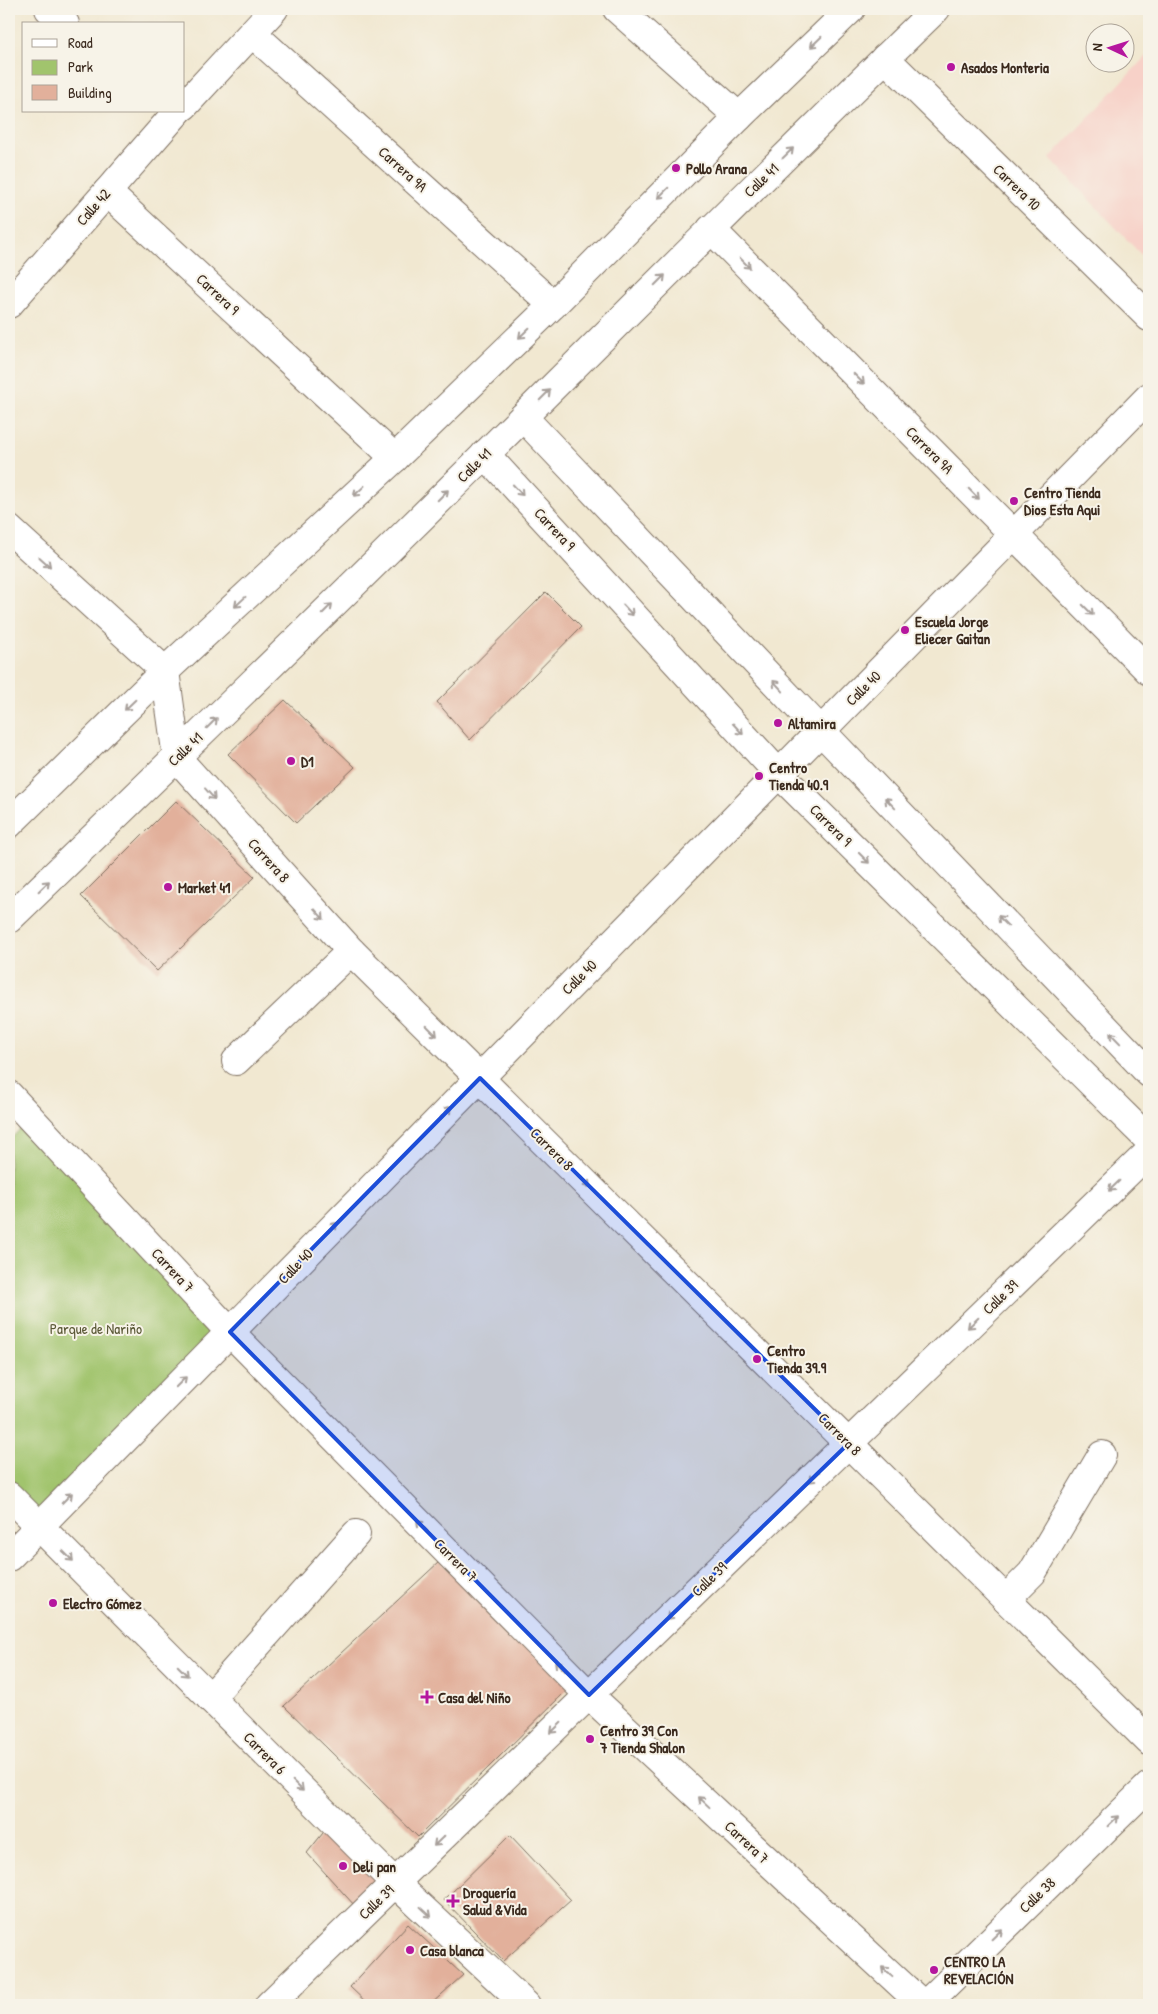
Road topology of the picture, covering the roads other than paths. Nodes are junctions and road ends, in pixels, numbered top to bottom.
1 (49, 9) edge
2 (274, 9) edge
3 (617, 9) edge
4 (852, 9) edge
5 (936, 9) edge
6 (63, 22) edge
7 (252, 33) junction
8 (885, 58) junction
9 (185, 101) edge
10 (174, 112) edge
11 (739, 117) junction
12 (107, 192) junction
13 (711, 229) junction
14 (9, 304) edge
15 (553, 305) junction
16 (1149, 316) edge
17 (1149, 397) edge
18 (523, 416) junction
19 (485, 454) junction
20 (395, 458) junction
21 (9, 529) edge
22 (1014, 535) junction
23 (165, 671) junction
24 (1149, 671) edge
25 (821, 731) junction
26 (177, 758) junction
27 (779, 774) junction
28 (9, 824) edge
29 (9, 919) edge
30 (351, 951) junction
31 (236, 1061) dead end
32 (1149, 1073) edge
33 (480, 1078) junction
34 (9, 1095) edge
35 (1149, 1140) edge
36 (1149, 1152) edge
37 (230, 1332) junction
38 (849, 1443) junction
39 (1102, 1455) dead end
40 (9, 1496) edge
41 (39, 1527) junction
42 (356, 1534) dead end
43 (9, 1557) edge
44 (1006, 1599) junction
45 (589, 1695) junction
46 (210, 1698) junction
47 (1149, 1741) edge
48 (1149, 1786) edge
49 (395, 1883) junction
50 (269, 2005) edge
51 (526, 2005) edge
52 (924, 2005) edge

1 - 6 street
2 - 7 street, Calle 42
3 - 11 street
4 -> 11 street
5 - 8 street, Calle 41
7 - 9 street, Calle 42
7 - 15 street, Carrera 9A
13 -> 8 street, Calle 41
8 - 16 street, Carrera 10
10 - 12 street, Calle 42
11 -> 15 street
12 - 14 street, Calle 42
12 - 20 street, Carrera 9
18 -> 13 street, Calle 41
13 -> 22 street, Carrera 9A
15 -> 20 street
17 - 22 street, Calle 40
18 - 19 street, Calle 41
25 -> 18 street
26 -> 19 street, Calle 41
19 -> 27 street, Carrera 9
20 -> 23 street
21 -> 23 street
22 -> 24 street, Carrera 9A
22 - 25 street, Calle 40
23 - 26 street
23 -> 28 street
25 - 27 street, Calle 40
32 -> 25 street
29 -> 26 street, Calle 41
26 -> 30 street, Carrera 8
27 - 33 street, Calle 40
27 -> 35 street, Carrera 9
30 - 31 street
30 -> 33 street, Carrera 8
37 -> 33 street, Calle 40
33 -> 38 street, Carrera 8
34 - 37 street, Carrera 7
36 -> 38 street, Calle 39
41 -> 37 street, Calle 40
45 -> 37 street, Carrera 7
38 - 44 street, Carrera 8
38 -> 45 street, Calle 39
39 - 44 street
40 - 41 street, Carrera 6
41 - 43 street, Calle 40
41 -> 46 street, Carrera 6
42 - 46 street
44 - 47 street, Carrera 8
45 -> 49 street, Calle 39
52 -> 45 street, Carrera 7
46 -> 49 street, Carrera 6
52 -> 48 street, Calle 38
49 - 50 street, Calle 39
49 -> 51 street, Carrera 6

